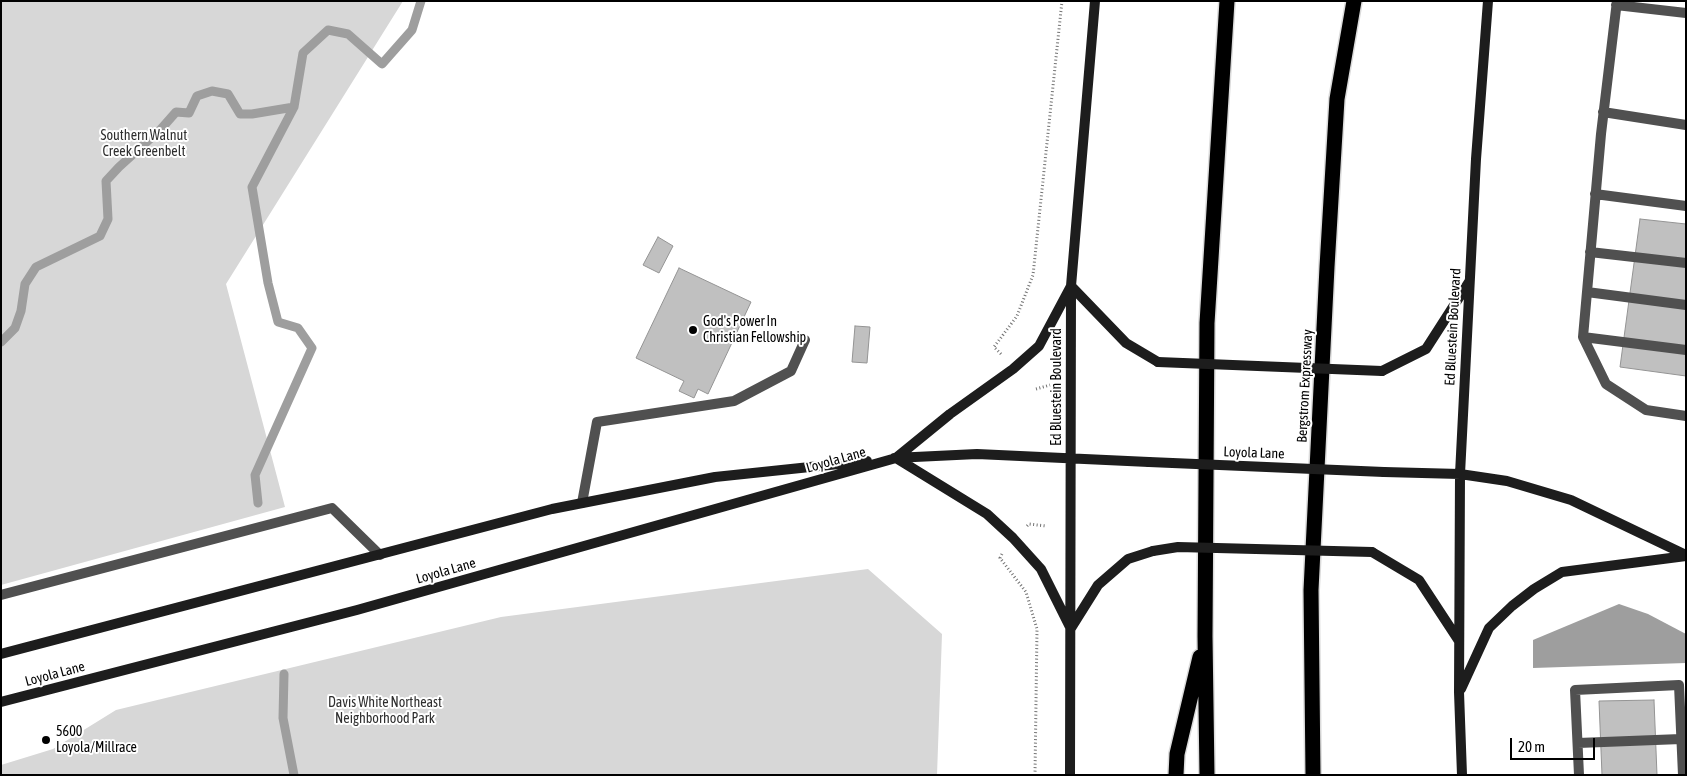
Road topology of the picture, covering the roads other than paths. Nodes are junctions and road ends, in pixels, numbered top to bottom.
1 (1096, 1) edge
2 (1226, 1) edge
3 (1354, 1) edge
4 (1488, 1) edge
5 (1617, 3) edge
6 (1686, 13) edge
7 (1603, 112) junction
8 (1686, 125) edge
9 (1595, 194) junction
10 (1686, 206) edge
11 (1590, 252) junction
12 (1686, 263) edge
13 (1470, 282) junction
14 (1071, 286) junction
15 (1587, 292) junction
16 (1686, 305) edge
17 (1583, 337) junction
18 (805, 340) dead end
19 (1686, 350) edge
20 (1686, 416) edge
21 (896, 458) junction
22 (1071, 459) junction
23 (1460, 474) junction
24 (582, 503) junction
25 (380, 555) junction
26 (1686, 556) edge
27 (1, 594) edge
28 (1071, 628) junction
29 (1205, 636) junction
30 (1460, 642) junction
31 (1, 654) edge
32 (1459, 692) junction
33 (1, 702) edge
34 (1681, 739) junction
35 (1578, 742) junction
36 (1070, 775) edge
37 (1176, 775) edge
38 (1207, 775) edge
39 (1313, 775) edge
40 (1462, 775) edge
41 (1579, 775) edge
42 (1683, 775) edge

1 - 14 main road, Ed Bluestein Boulevard
2 - 29 highway
3 - 39 highway, Bergstrom Expressway
4 - 13 main road, Ed Bluestein Boulevard
5 - 6 lane
5 - 7 lane
7 - 8 lane
7 - 9 lane
9 - 10 lane
9 - 11 lane
11 - 12 lane
11 - 15 lane
13 - 14 main road, bridge
13 - 23 main road, Ed Bluestein Boulevard
14 - 21 main road
14 - 22 main road, Ed Bluestein Boulevard
15 - 16 lane
15 - 17 lane
17 - 19 lane
17 - 20 lane
18 - 24 lane
21 - 22 main road, Loyola Lane
21 - 24 main road, Loyola Lane
21 - 28 main road
21 - 33 main road, Loyola Lane
22 - 23 main road, Loyola Lane, bridge
22 - 28 main road, Ed Bluestein Boulevard
23 - 26 main road, Loyola Lane
23 - 30 main road, Ed Bluestein Boulevard
24 - 25 main road, Loyola Lane
25 - 27 lane
25 - 31 main road, Loyola Lane
26 - 32 main road
28 - 30 main road, bridge
28 - 36 main road, Ed Bluestein Boulevard
29 - 37 highway
29 - 38 highway
30 - 32 main road, Ed Bluestein Boulevard
32 - 40 main road, Ed Bluestein Boulevard
34 - 35 lane
34 - 35 lane
34 - 42 lane
35 - 41 lane

